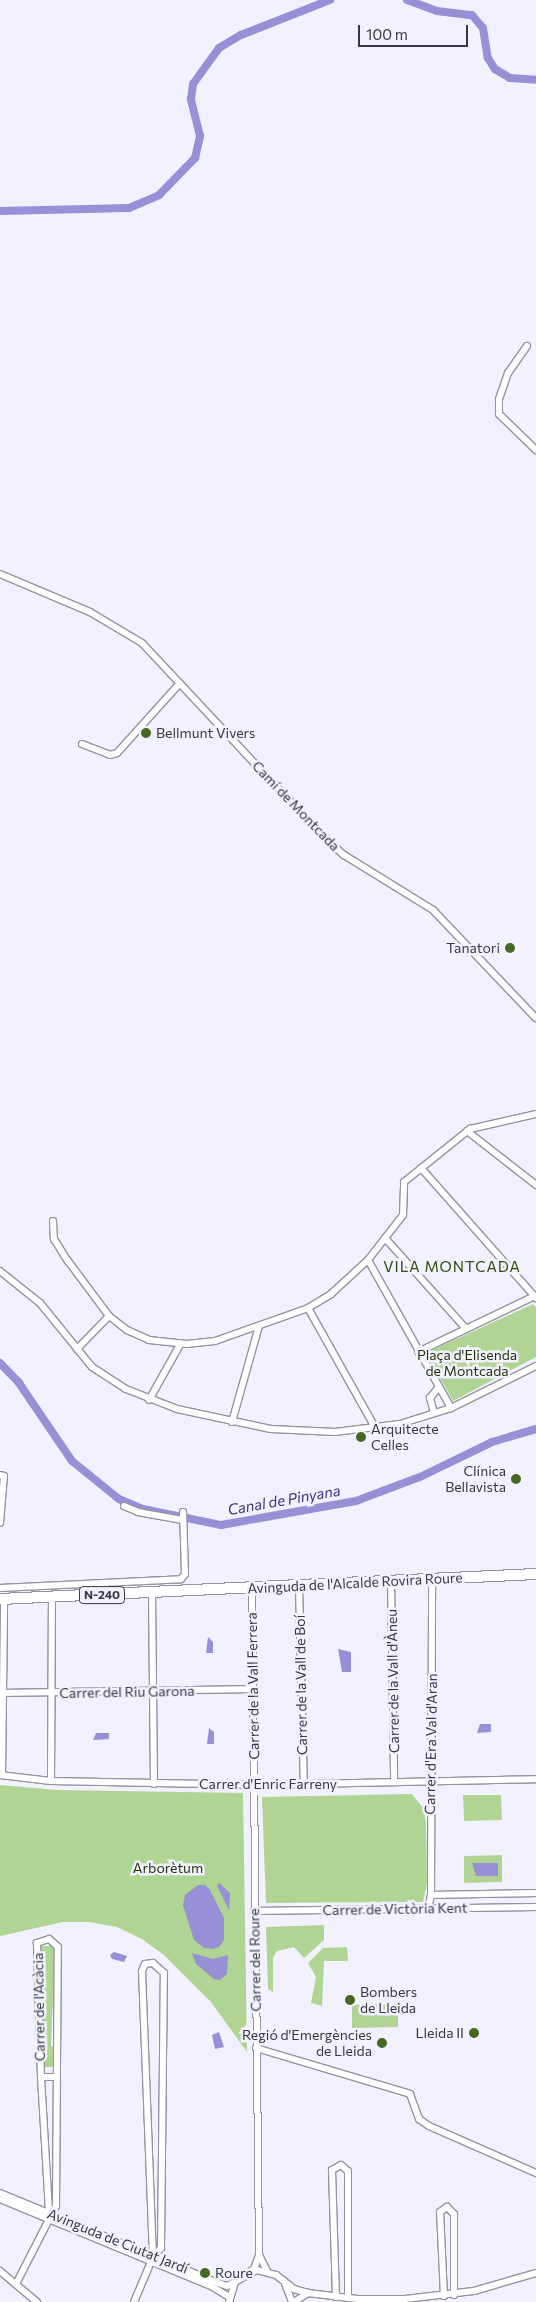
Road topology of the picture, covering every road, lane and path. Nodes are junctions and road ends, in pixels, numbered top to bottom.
1 (527, 346) dead end
2 (536, 450) edge
3 (0, 574) edge
4 (180, 683) junction
5 (82, 744) dead end
6 (536, 1018) edge
7 (536, 1114) edge
8 (467, 1131) junction
9 (421, 1168) junction
10 (536, 1185) edge
11 (53, 1221) dead end
12 (385, 1238) junction
13 (368, 1260) junction
14 (0, 1272) edge
15 (535, 1297) edge
16 (308, 1308) junction
17 (109, 1316) junction
18 (259, 1326) junction
19 (466, 1329) junction
20 (181, 1343) junction
21 (77, 1349) junction
22 (418, 1352) junction
23 (536, 1366) edge
24 (439, 1387) junction
25 (149, 1400) junction
26 (451, 1408) junction
27 (434, 1414) junction
28 (232, 1422) junction
29 (376, 1429) junction
30 (2, 1475) edge
31 (124, 1506) dead end
32 (1, 1512) edge
33 (183, 1512) dead end
34 (182, 1520) junction
35 (0, 1523) edge
36 (536, 1574) edge
37 (432, 1579) junction
38 (154, 1580) junction
39 (391, 1581) junction
40 (299, 1586) junction
41 (0, 1588) edge
42 (252, 1588) junction
43 (152, 1592) junction
44 (174, 1592) junction
45 (52, 1597) junction
46 (2, 1599) edge
47 (253, 1690) junction
48 (152, 1692) junction
49 (1, 1693) edge
50 (52, 1694) junction
51 (1, 1775) edge
52 (536, 1778) edge
53 (432, 1780) junction
54 (52, 1781) junction
55 (394, 1782) junction
56 (154, 1784) junction
57 (304, 1784) junction
58 (254, 1785) junction
59 (536, 1894) edge
60 (431, 1895) junction
61 (536, 1907) edge
62 (428, 1910) junction
63 (254, 1911) junction
64 (256, 2048) junction
65 (41, 2077) junction
66 (56, 2077) junction
67 (162, 2112) junction
68 (149, 2113) junction
69 (536, 2173) edge
70 (0, 2193) edge
71 (0, 2199) edge
72 (48, 2216) junction
73 (259, 2254) junction
74 (152, 2259) junction
75 (0, 2271) edge
76 (267, 2271) junction
77 (248, 2273) junction
78 (536, 2273) edge
79 (284, 2281) junction
80 (236, 2282) junction
81 (16, 2284) junction
82 (308, 2293) junction
83 (454, 2295) junction
84 (444, 2296) junction
85 (336, 2297) junction
86 (348, 2298) junction
87 (229, 2299) edge
88 (37, 2302) edge
89 (134, 2302) edge
90 (293, 2302) edge

1 - 2 street
3 - 4 street, Camí de Montcada
4 - 5 street
4 - 6 street, Camí de Montcada
7 - 8 street
8 - 9 street
8 - 10 street
9 - 12 street
9 - 15 street
11 - 17 street
12 - 13 street
12 - 19 street
13 - 16 street
13 - 22 street
14 - 21 street
15 - 19 street
16 - 18 street
16 - 29 street
17 - 20 street
17 - 21 street
18 - 20 street
18 - 28 street
19 - 22 street
20 - 25 street
21 - 25 street
22 - 24 street
23 - 26 street
24 - 26 street
24 - 27 street
25 - 28 street
26 - 27 street
27 - 29 street
28 - 29 street
30 - 32 street
31 - 34 street
32 - 35 street
33 - 34 street
34 - 38 street
36 - 37 main road, Avinguda de l'Alcalde Rovira Roure / N-240
37 - 39 main road, Avinguda de l'Alcalde Rovira Roure / N-240
37 - 53 street, Carrer d'Era Val d'Aran
38 - 41 street
38 - 44 street
39 - 40 main road, Avinguda de l'Alcalde Rovira Roure / N-240
39 - 55 street, Carrer de la Vall d'Àneu
40 - 42 main road, Avinguda de l'Alcalde Rovira Roure / N-240
40 - 57 street, Carrer de la Vall de Boí
42 - 44 main road, Avinguda de l'Alcalde Rovira Roure / N-240
42 - 47 street, Carrer de la Vall Ferrera
43 - 44 main road, Avinguda de l'Alcalde Rovira Roure / N-240
43 - 45 main road, Avinguda de l'Alcalde Rovira Roure / N-240
43 - 48 street
45 - 46 main road, Avinguda de l'Alcalde Rovira Roure / N-240
45 - 50 street
46 - 49 street
47 - 48 street, Carrer del Riu Garona
47 - 58 street, Carrer de la Vall Ferrera
48 - 50 street, Carrer del Riu Garona
48 - 56 street
49 - 50 street, Carrer del Riu Garona
49 - 51 street
50 - 54 street
51 - 54 street, Carrer d'Enric Farreny
52 - 53 street, Carrer d'Enric Farreny
53 - 55 street, Carrer d'Enric Farreny
53 - 60 street, Carrer d'Era Val d'Aran
54 - 56 street, Carrer d'Enric Farreny
55 - 57 street, Carrer d'Enric Farreny
56 - 58 street, Carrer d'Enric Farreny
57 - 58 street, Carrer d'Enric Farreny
58 - 63 street, Carrer del Roure
59 - 60 street, Carrer de Victòria Kent
60 - 62 street, Carrer d'Era Val d'Aran
61 - 62 street, Carrer de Victòria Kent
62 - 63 street, Carrer de Victòria Kent
63 - 64 street, Carrer del Roure
64 - 69 street
64 - 73 street, Carrer del Roure
65 - 66 street, Carrer de l'Acàcia
65 - 66 street, Carrer de l'Acàcia
65 - 72 street, Carrer de l'Acàcia
66 - 72 street, Carrer de l'Acàcia
67 - 68 street
67 - 68 street
67 - 74 street
68 - 74 street
70 - 72 street, Avinguda de Ciutat Jardí
71 - 72 street, Avinguda de Ciutat Jardí
72 - 74 street, Avinguda de Ciutat Jardí
72 - 81 street, Carrer de l'Acàcia
73 - 76 street, Carrer del Roure
73 - 77 street
74 - 80 street, Avinguda de Ciutat Jardí
74 - 87 street, Avinguda de Ciutat Jardí
74 - 89 street
75 - 81 street
76 - 77 street
76 - 79 street
77 - 80 street
78 - 83 street
79 - 82 street
79 - 90 street
80 - 87 street
81 - 88 street
82 - 85 street
82 - 90 street
83 - 84 street
83 - 84 street
84 - 86 street
85 - 86 street
85 - 86 street

